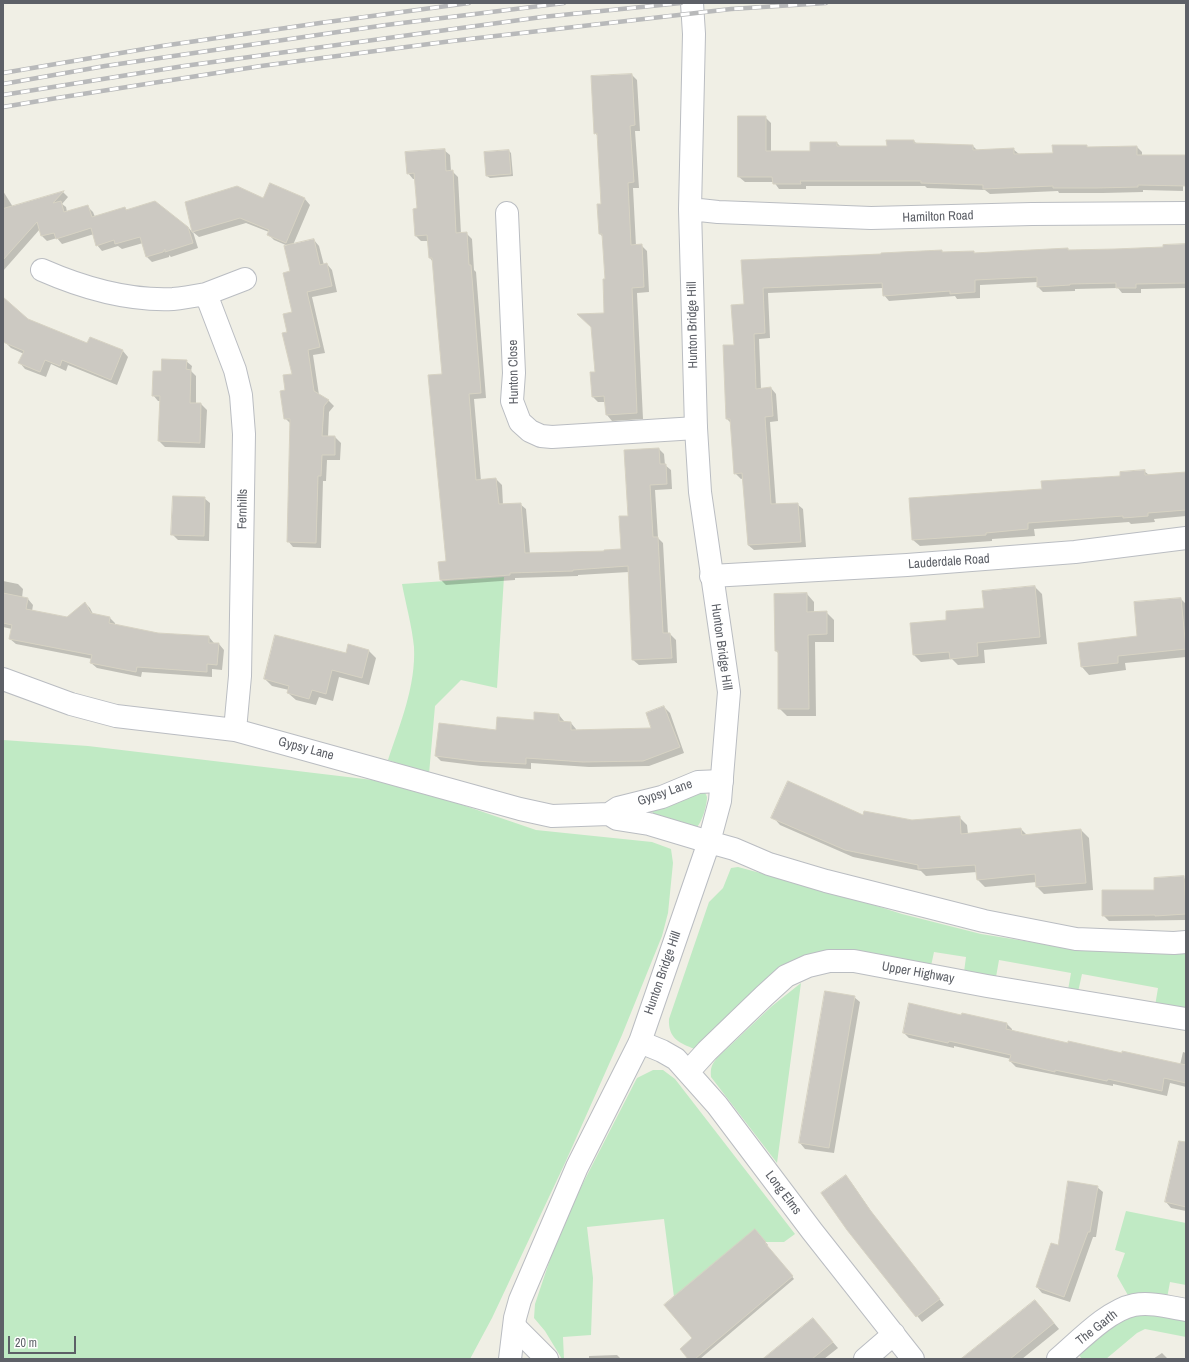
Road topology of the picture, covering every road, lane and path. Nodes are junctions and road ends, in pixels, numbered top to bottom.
1 (692, 3) edge
2 (690, 209) junction
3 (507, 213) dead end
4 (1186, 213) edge
5 (42, 270) dead end
6 (244, 279) dead end
7 (206, 294) junction
8 (696, 428) junction
9 (1186, 538) edge
10 (711, 576) junction
11 (3, 679) edge
12 (235, 730) junction
13 (722, 781) junction
14 (609, 814) junction
15 (709, 842) junction
16 (1186, 942) edge
17 (1186, 1019) edge
18 (640, 1042) junction
19 (688, 1072) junction
20 (1186, 1310) edge
21 (515, 1327) junction
22 (894, 1334) junction
23 (510, 1359) edge
24 (547, 1359) edge
25 (865, 1359) edge
26 (914, 1359) edge
27 (1058, 1359) edge

1 - 2 street, Hunton Bridge Hill
2 - 4 street, Hamilton Road
2 - 8 street, Hunton Bridge Hill
3 - 8 street, Hunton Close
5 - 7 street
6 - 7 street
7 - 12 street, Fernhills
8 - 10 street, Hunton Bridge Hill
9 - 10 street, Lauderdale Road
10 - 13 street, Hunton Bridge Hill
11 - 12 street, Gypsy Lane
12 - 14 street, Gypsy Lane
13 - 14 street, Gypsy Lane
13 - 15 street, Hunton Bridge Hill
14 - 15 street, Gypsy Lane
15 - 16 street
15 - 18 street, Hunton Bridge Hill
17 - 19 street, Upper Highway
18 - 19 street, Long Elms
18 - 21 street, Hunton Bridge Hill
19 - 22 street, Long Elms
20 - 27 street, The Garth
21 - 23 street, Hunton Bridge Hill
21 - 24 street
22 - 25 street
22 - 26 street, Long Elms

